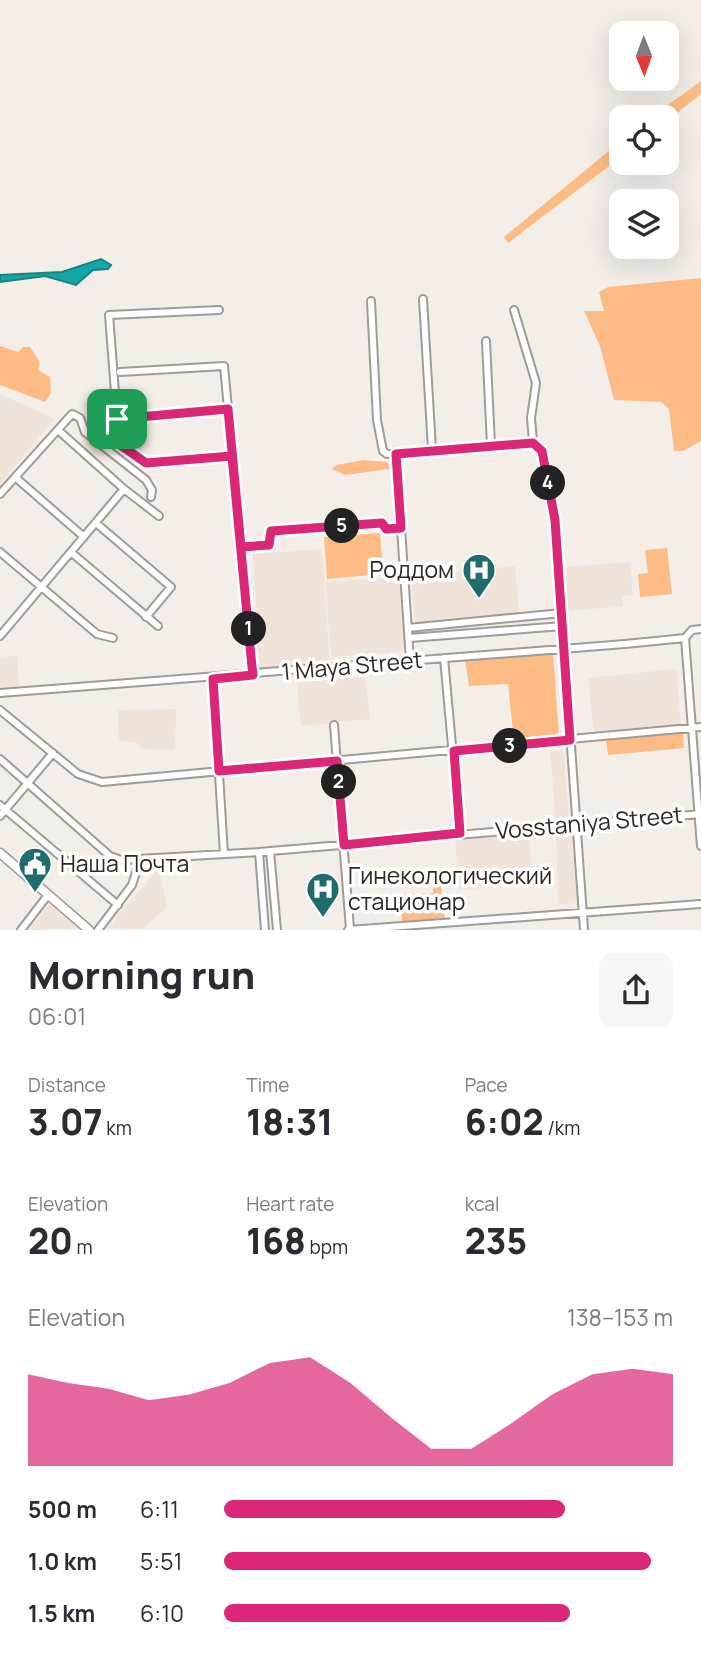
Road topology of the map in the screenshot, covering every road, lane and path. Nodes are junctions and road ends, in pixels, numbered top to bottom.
1 (422, 299) dead end
2 (371, 301) dead end
3 (219, 310) dead end
4 (514, 310) dead end
5 (486, 341) dead end
6 (120, 372) dead end
7 (228, 409) junction
8 (117, 419) junction
9 (58, 430) junction
10 (533, 443) junction
11 (491, 445) junction
12 (432, 449) junction
13 (396, 454) junction
14 (232, 456) junction
15 (15, 477) junction
16 (124, 489) junction
17 (0, 494) edge
18 (151, 497) dead end
19 (159, 516) dead end
20 (96, 523) junction
21 (401, 528) junction
22 (84, 537) junction
23 (241, 547) junction
24 (0, 552) edge
25 (72, 554) junction
26 (42, 587) junction
27 (562, 613) junction
28 (146, 617) junction
29 (158, 626) dead end
30 (563, 626) junction
31 (408, 628) junction
32 (701, 629) edge
33 (1, 633) edge
34 (113, 638) dead end
35 (409, 638) junction
36 (684, 638) junction
37 (564, 649) junction
38 (444, 658) junction
39 (410, 661) junction
40 (253, 675) junction
41 (213, 679) junction
42 (0, 694) edge
43 (0, 710) edge
44 (334, 725) dead end
45 (691, 727) junction
46 (701, 727) edge
47 (570, 740) junction
48 (454, 751) junction
49 (52, 753) junction
50 (0, 759) edge
51 (337, 761) junction
52 (219, 771) junction
53 (28, 782) junction
54 (2, 810) edge
55 (700, 814) edge
56 (577, 823) junction
57 (460, 833) junction
58 (344, 845) junction
59 (701, 846) edge
60 (259, 852) junction
61 (270, 852) junction
62 (0, 853) edge
63 (224, 854) junction
64 (140, 860) junction
65 (48, 895) junction
66 (701, 904) edge
67 (118, 905) junction
68 (582, 912) junction
69 (418, 927) edge
70 (21, 929) edge
71 (89, 929) edge
72 (98, 929) edge
73 (265, 929) edge
74 (277, 929) edge
75 (349, 929) edge
76 (584, 929) edge

1 - 12 street
2 - 13 street
3 - 8 street
4 - 10 street
5 - 11 street
6 - 7 street
7 - 8 street
7 - 14 street
8 - 14 street
9 - 15 street
9 - 16 street
9 - 18 street
10 - 11 street
10 - 27 street
11 - 12 street
12 - 13 street
13 - 21 street
14 - 23 street
15 - 17 street
15 - 22 street
16 - 19 street
16 - 20 street
20 - 22 street
20 - 28 street
21 - 23 street
21 - 31 street
22 - 25 street
23 - 40 street
24 - 26 street
25 - 26 street
25 - 28 street
26 - 33 street
26 - 34 street
27 - 30 street
27 - 31 street
28 - 29 street
30 - 35 street
30 - 37 street
31 - 35 street
32 - 36 street, 1 Maya Street
35 - 39 street
36 - 37 street, 1 Maya Street
36 - 45 street
37 - 38 street, 1 Maya Street
37 - 47 street
38 - 39 street, 1 Maya Street
38 - 48 street
39 - 40 street, 1 Maya Street
40 - 41 street, 1 Maya Street
41 - 42 street, 1 Maya Street
41 - 52 street
43 - 49 street
44 - 51 street
45 - 46 street
45 - 47 street
45 - 55 street
47 - 48 street
47 - 56 street
48 - 51 street
48 - 57 street
49 - 52 street
49 - 53 street
50 - 53 street
51 - 52 street
51 - 58 street
52 - 63 street
53 - 54 street
53 - 64 street, Vosstaniya Street
54 - 67 street
55 - 56 street, Vosstaniya Street
55 - 59 street
56 - 57 street, Vosstaniya Street
56 - 68 street
57 - 58 street, Vosstaniya Street
58 - 61 street, Vosstaniya Street
58 - 75 street
60 - 61 street, Vosstaniya Street
60 - 63 street, Vosstaniya Street
60 - 73 street
61 - 74 street
62 - 65 main road
63 - 64 street, Vosstaniya Street
64 - 67 street
65 - 70 street
65 - 71 main road
66 - 68 street
67 - 72 street
68 - 69 street
68 - 76 street
69 - 75 street

